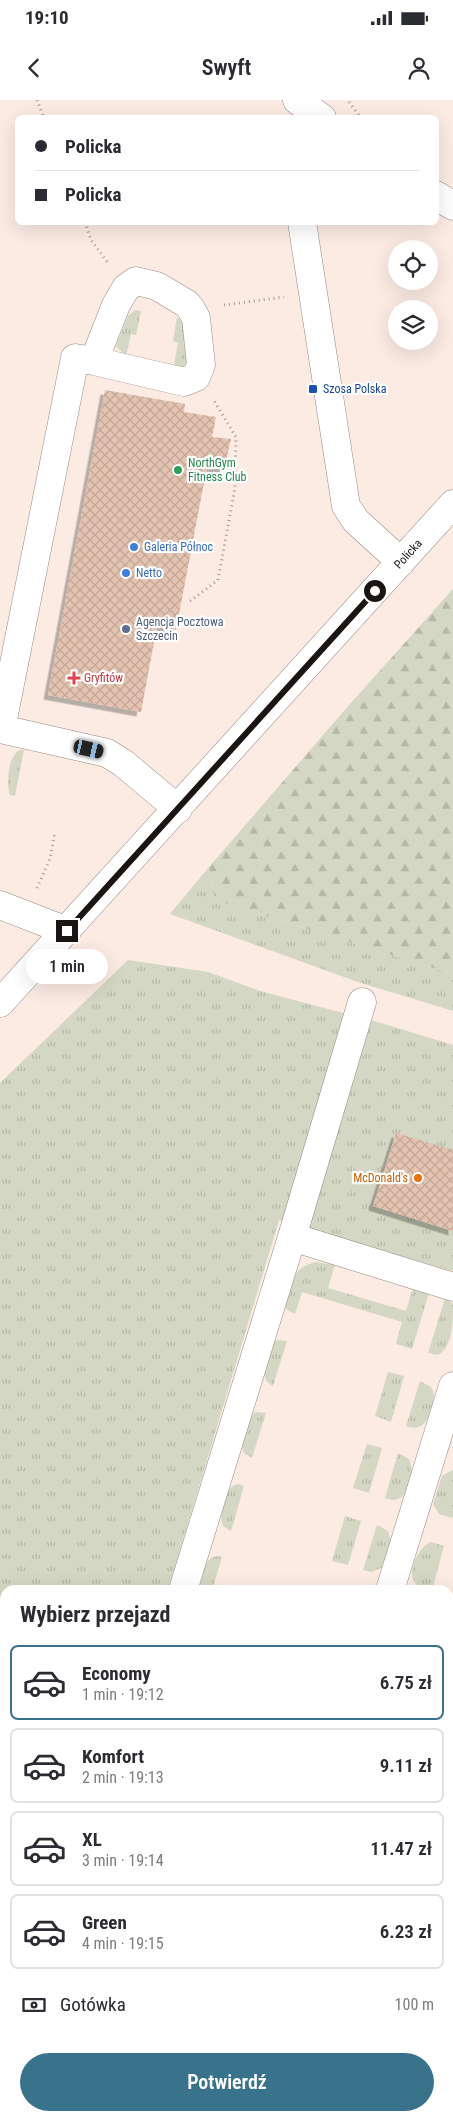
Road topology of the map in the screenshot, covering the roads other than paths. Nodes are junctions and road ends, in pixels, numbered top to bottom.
1 (295, 106) edge
2 (315, 115) edge
3 (439, 197) edge
4 (453, 206) edge
5 (302, 225) edge
6 (94, 361) junction
7 (453, 504) edge
8 (401, 562) junction
9 (178, 809) junction
10 (12, 910) edge
11 (67, 931) junction
12 (362, 1002) dead end
13 (0, 1003) edge
14 (292, 1237) junction
15 (453, 1287) edge
16 (453, 1386) edge
17 (185, 1585) edge
18 (392, 1585) edge

1 - 2 street
3 - 4 street
5 - 8 street
6 - 6 street
6 - 9 street
7 - 8 street, Policka
8 - 9 street, Policka
9 - 11 street, Policka
10 - 11 street
11 - 13 street, Policka
12 - 14 street
14 - 15 street
14 - 17 street
16 - 18 street

